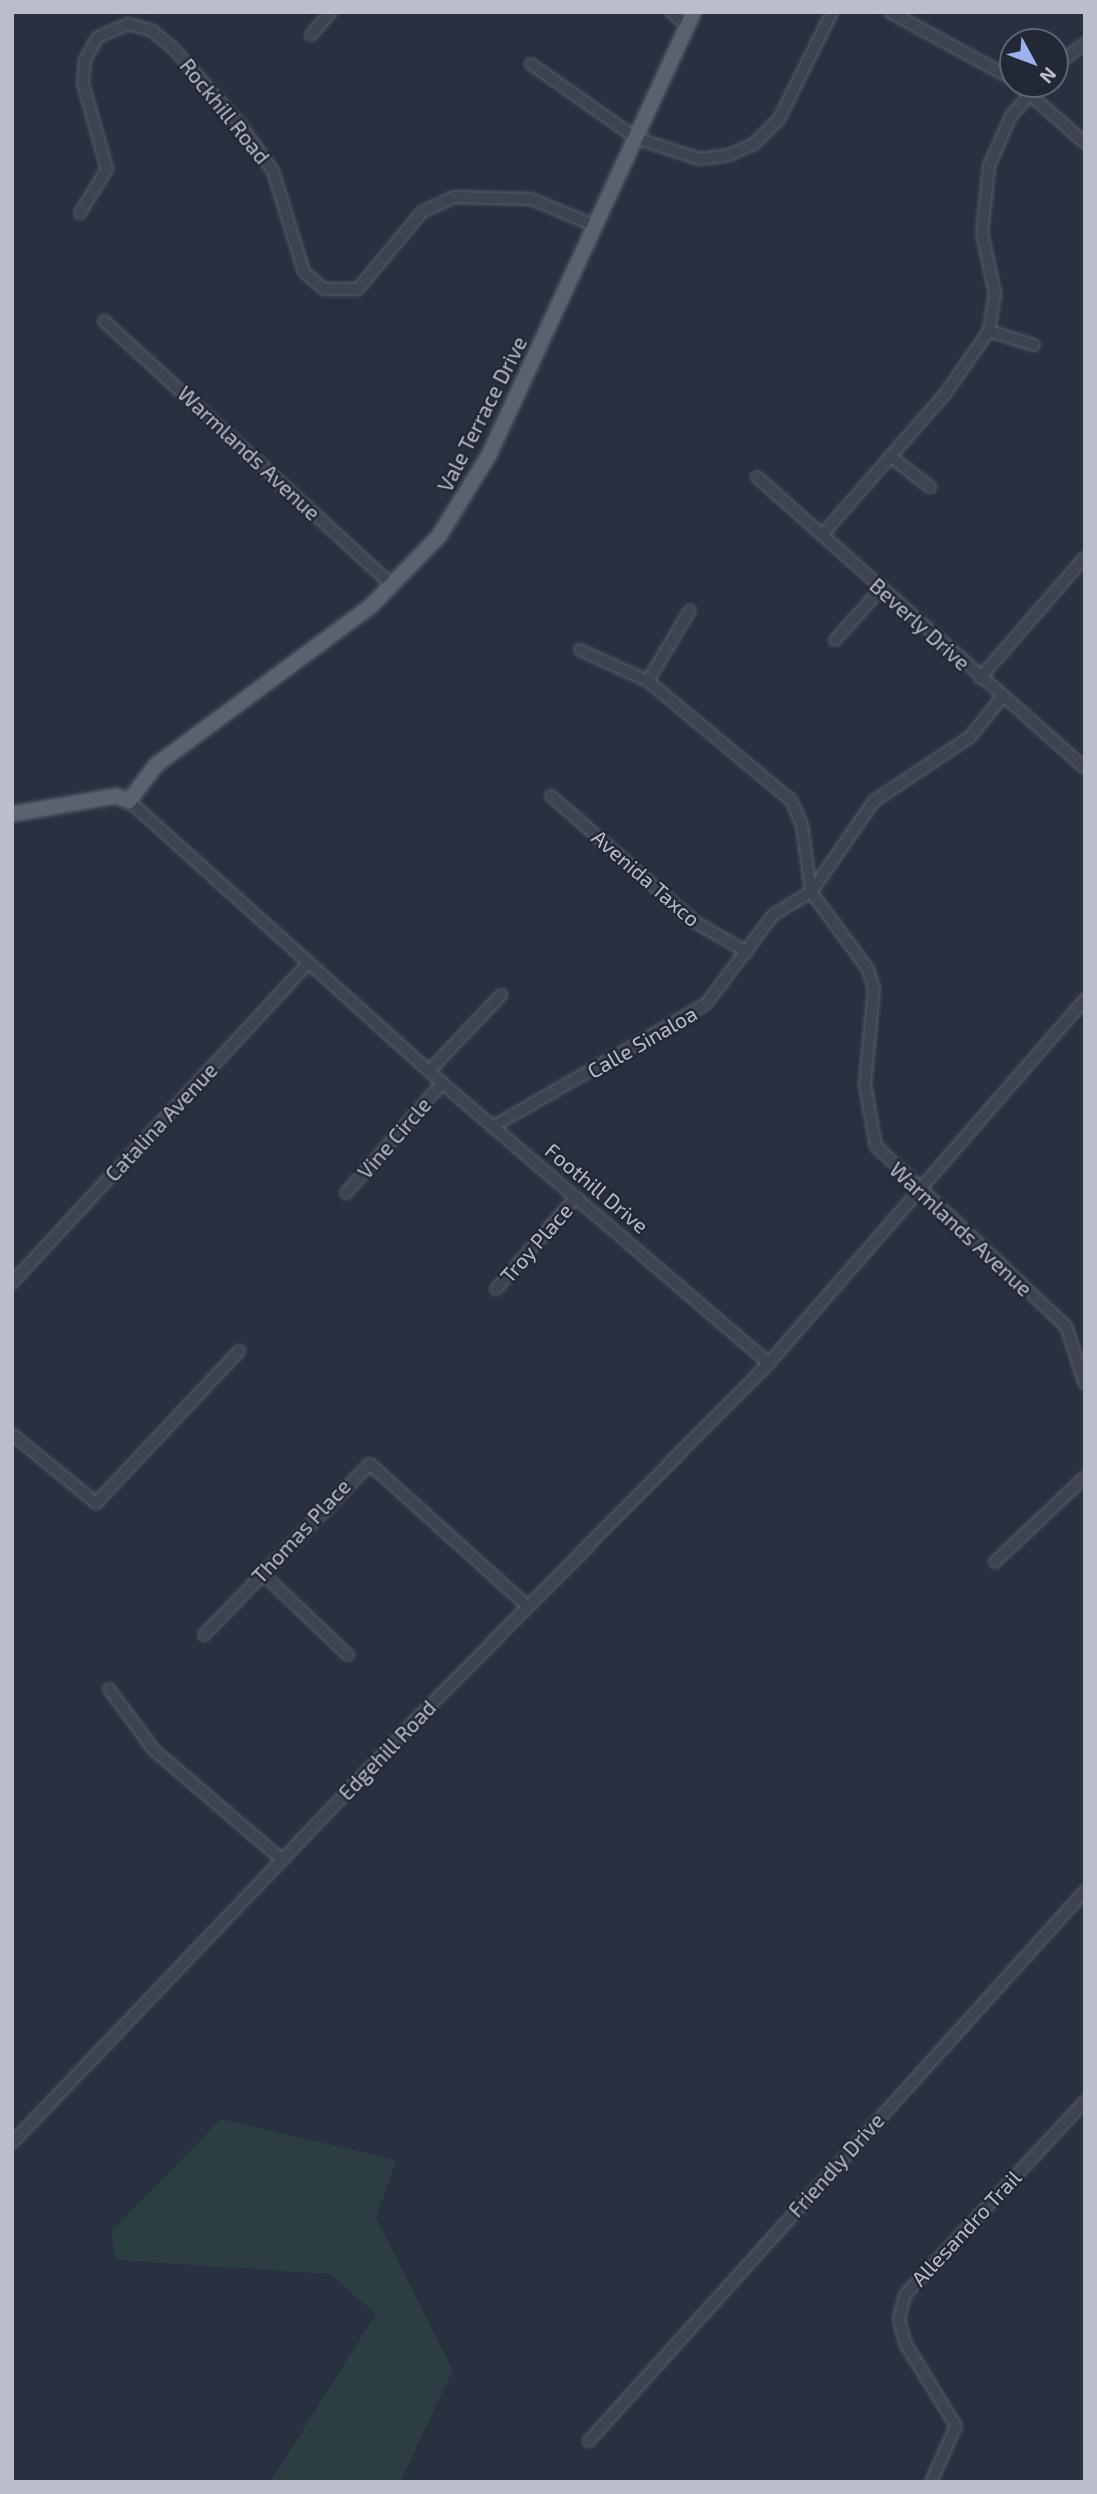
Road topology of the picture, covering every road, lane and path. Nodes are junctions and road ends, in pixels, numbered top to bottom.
1 (331, 12) edge
2 (671, 12) edge
3 (832, 12) edge
4 (890, 12) edge
5 (691, 19) edge
6 (311, 36) dead end
7 (1085, 43) edge
8 (1069, 55) edge
9 (531, 64) dead end
10 (999, 71) edge
11 (1027, 98) edge
12 (1034, 98) edge
13 (636, 138) junction
14 (1085, 143) edge
15 (80, 213) dead end
16 (596, 226) junction
17 (104, 321) dead end
18 (989, 331) junction
19 (1034, 345) dead end
20 (890, 456) junction
21 (757, 477) dead end
22 (930, 487) dead end
23 (822, 535) junction
24 (1085, 557) edge
25 (393, 586) junction
26 (881, 589) junction
27 (690, 610) dead end
28 (835, 640) dead end
29 (580, 650) dead end
30 (980, 678) junction
31 (648, 681) junction
32 (1002, 698) junction
33 (1085, 768) edge
34 (551, 796) dead end
35 (129, 801) junction
36 (12, 814) edge
37 (811, 892) junction
38 (747, 951) junction
39 (309, 962) junction
40 (501, 995) dead end
41 (1085, 999) edge
42 (429, 1072) junction
43 (442, 1083) junction
44 (492, 1127) junction
45 (920, 1190) junction
46 (346, 1193) dead end
47 (576, 1197) junction
48 (12, 1283) edge
49 (496, 1289) dead end
50 (239, 1351) dead end
51 (769, 1363) junction
52 (1085, 1384) edge
53 (12, 1434) edge
54 (1085, 1476) edge
55 (995, 1562) dead end
56 (262, 1573) junction
57 (527, 1606) junction
58 (204, 1635) dead end
59 (348, 1655) dead end
60 (109, 1689) dead end
61 (281, 1859) junction
62 (1085, 1891) edge
63 (1085, 2101) edge
64 (12, 2143) edge
65 (589, 2441) dead end
66 (931, 2482) edge

1 - 6 street
2 - 5 street
3 - 13 street
4 - 10 street
5 - 13 main road, Vale Terrace Drive
7 - 8 street
9 - 13 street
11 - 18 street
12 - 14 street
13 - 16 main road, Vale Terrace Drive
15 - 16 street, Rockhill Road
16 - 25 main road, Vale Terrace Drive
17 - 25 street, Warmlands Avenue
18 - 19 street
18 - 20 street
20 - 22 street
20 - 23 street
21 - 23 street, Beverly Drive
23 - 26 street, Beverly Drive
24 - 30 street
25 - 35 main road, Vale Terrace Drive
26 - 28 street
26 - 30 street, Beverly Drive
27 - 31 street
29 - 31 street, Warmlands Avenue
30 - 32 street, Beverly Drive
31 - 37 street, Warmlands Avenue
32 - 33 street, Beverly Drive
32 - 37 street, Calle Sinaloa
34 - 38 street, Avenida Taxco
35 - 36 main road
35 - 39 street, Foothill Drive
37 - 38 street, Calle Sinaloa
37 - 45 street, Warmlands Avenue
38 - 44 street, Calle Sinaloa
39 - 42 street, Foothill Drive
39 - 48 street, Catalina Avenue
40 - 42 street
41 - 45 street
42 - 43 street, Foothill Drive
43 - 44 street, Foothill Drive
43 - 46 street, Vine Circle
44 - 47 street, Foothill Drive
45 - 51 street
45 - 52 street, Warmlands Avenue
47 - 49 street, Troy Place
47 - 51 street, Foothill Drive
50 - 53 street
51 - 57 street, Edgehill Road
54 - 55 street
56 - 57 street, Thomas Place
56 - 58 street, Thomas Place
56 - 59 street
57 - 61 street, Edgehill Road
60 - 61 street
61 - 64 street, Edgehill Road
62 - 65 street, Friendly Drive
63 - 66 street, Allesandro Trail

